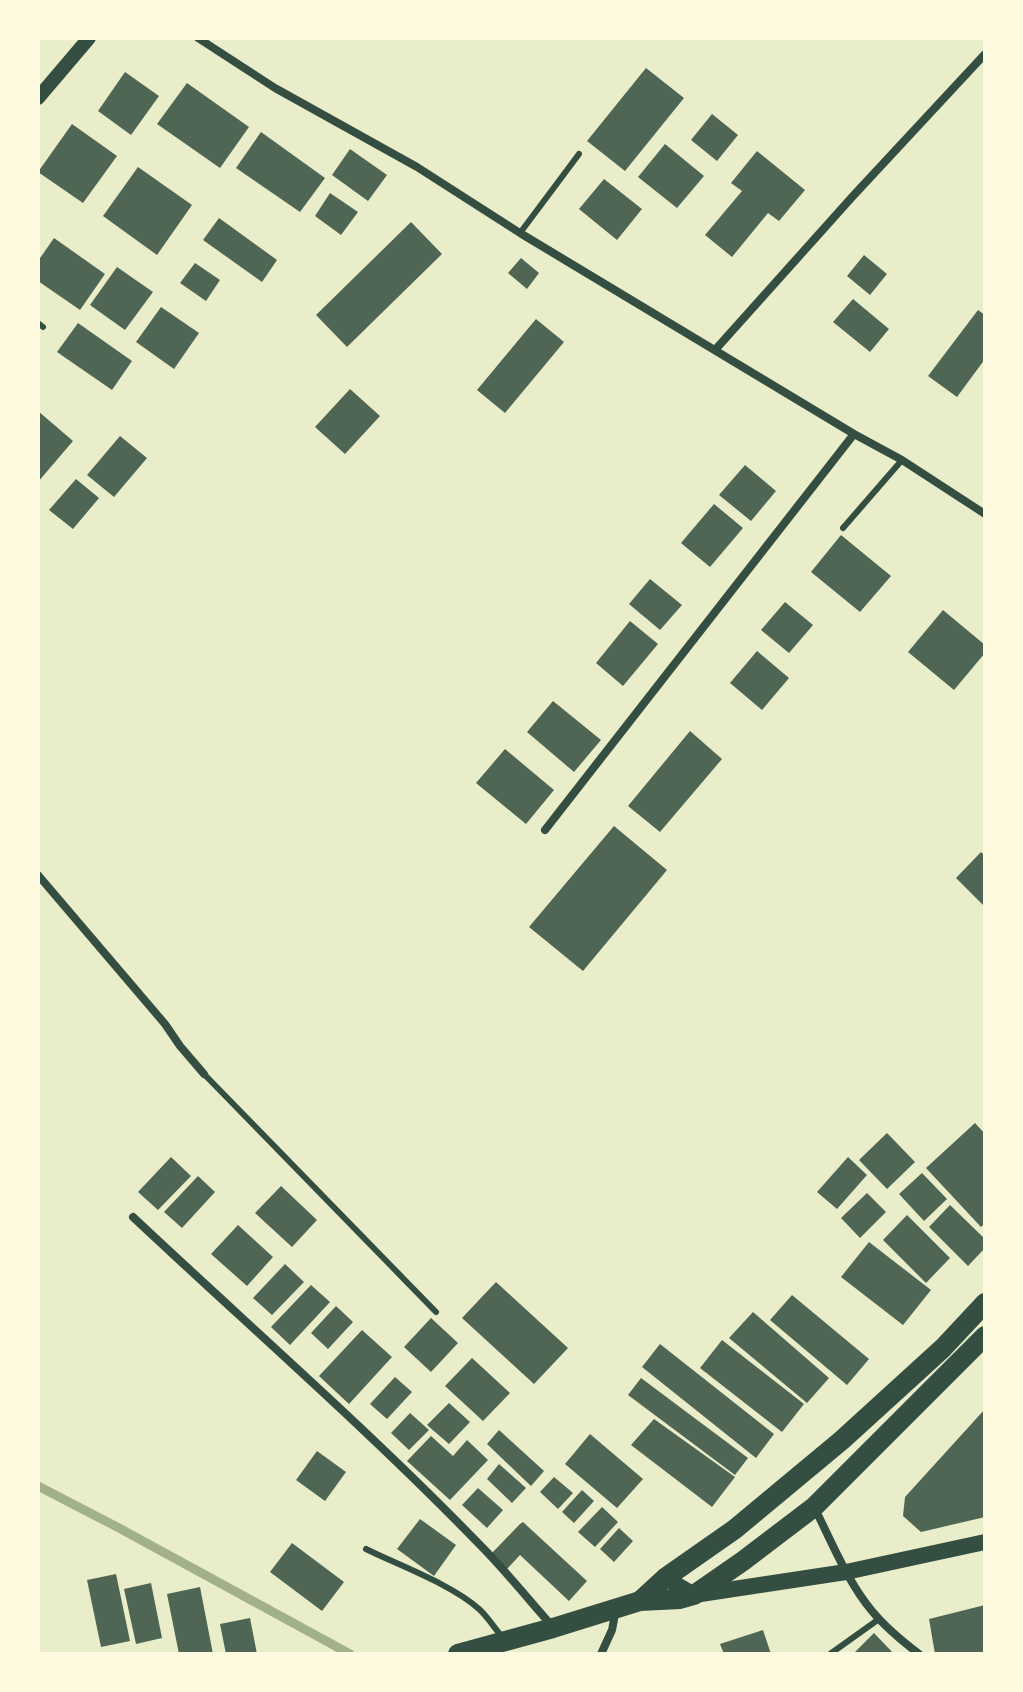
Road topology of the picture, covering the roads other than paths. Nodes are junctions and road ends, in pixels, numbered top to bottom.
1 (89, 38) edge
2 (198, 38) edge
3 (985, 54) edge
4 (38, 98) edge
5 (579, 154) dead end
6 (520, 233) junction
7 (715, 350) junction
8 (854, 434) junction
9 (902, 460) junction
10 (985, 514) edge
11 (843, 528) dead end
12 (545, 830) dead end
13 (38, 875) edge
14 (204, 1074) joint
15 (133, 1217) dead end
16 (985, 1303) edge
17 (436, 1312) dead end
18 (985, 1336) edge
19 (943, 1348) junction
20 (959, 1363) junction
21 (814, 1507) junction
22 (985, 1542) edge
23 (366, 1549) dead end
24 (846, 1572) junction
25 (665, 1578) junction
26 (694, 1595) junction
27 (640, 1601) junction
28 (617, 1609) junction
29 (879, 1619) junction
30 (553, 1628) junction
31 (506, 1641) junction
32 (458, 1654) edge
33 (601, 1654) edge
34 (830, 1654) edge
35 (919, 1654) edge

1 - 4 street
2 - 6 street
3 - 7 street
5 - 6 lane
6 - 7 street
7 - 8 street
8 - 9 street
8 - 12 street
9 - 10 street
9 - 11 lane
13 - 14 street
14 - 17 lane
15 - 30 street
16 - 19 main road
18 - 20 main road
19 - 20 main road
19 - 25 main road
20 - 21 main road
21 - 24 street
21 - 26 main road
22 - 24 main road
23 - 31 lane
24 - 26 main road
24 - 29 street
25 - 26 main road
25 - 27 main road
26 - 27 main road
27 - 28 main road
28 - 30 main road
28 - 33 street
29 - 34 lane
29 - 35 street
30 - 31 main road
31 - 32 main road

